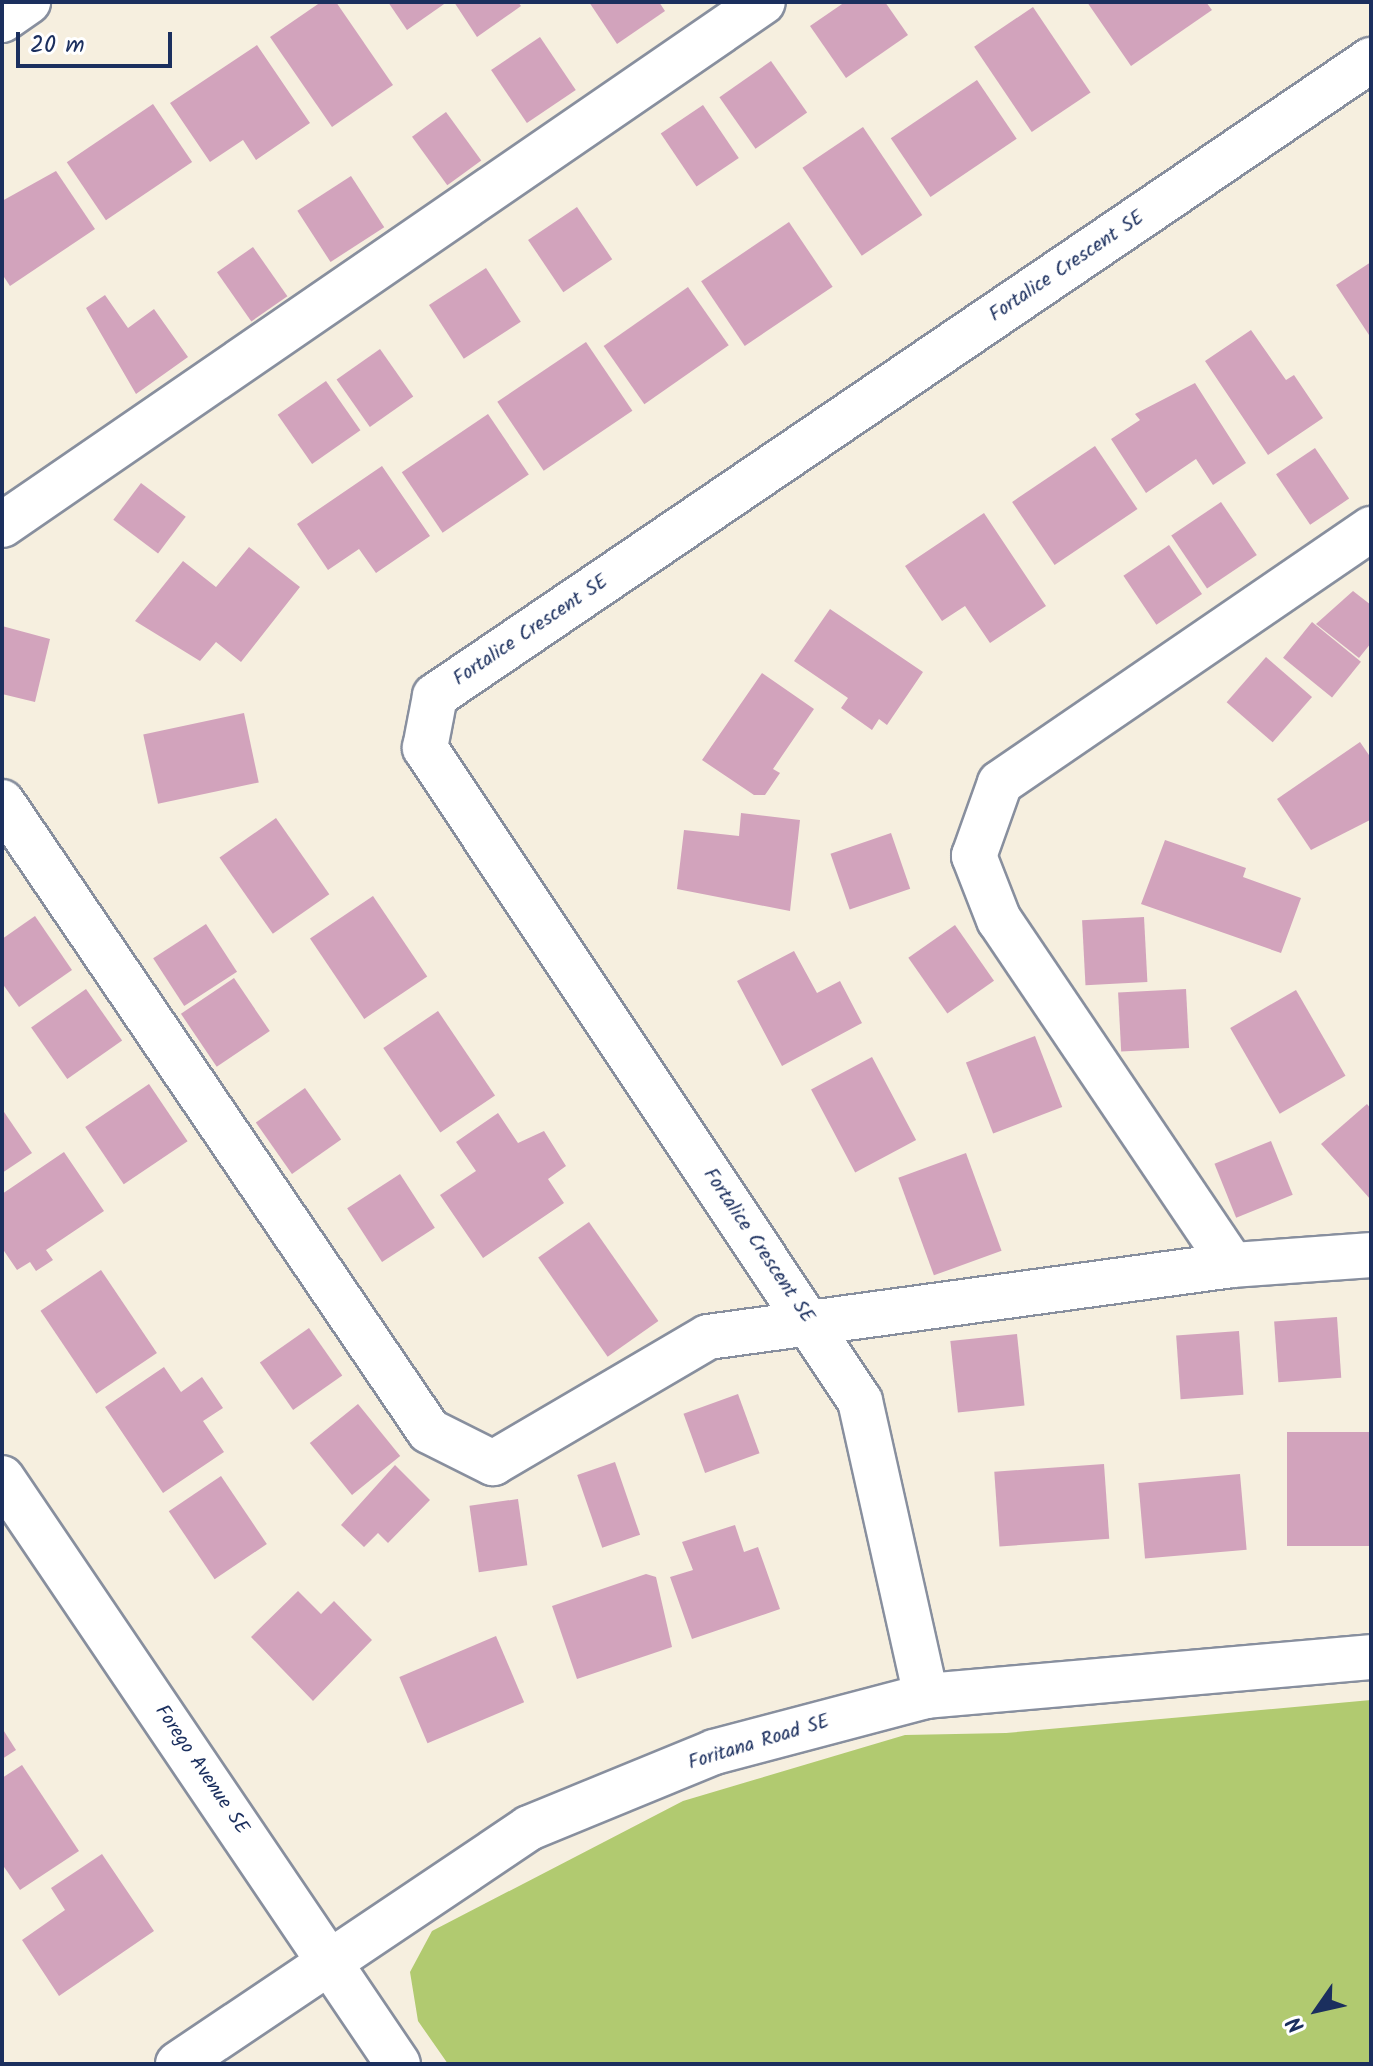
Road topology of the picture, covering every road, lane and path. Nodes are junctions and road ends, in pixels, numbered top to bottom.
1 (28, 2) edge
2 (763, 2) edge
3 (2, 20) edge
4 (1371, 60) edge
5 (2, 525) edge
6 (1371, 529) edge
7 (2, 802) edge
8 (1371, 1255) edge
9 (1232, 1265) junction
10 (811, 1326) junction
11 (2, 1478) edge
12 (1371, 1657) edge
13 (926, 1696) junction
14 (331, 1961) junction
15 (178, 2064) edge
16 (398, 2064) edge

1 - 3 street
2 - 5 street
4 - 10 street, Fortalice Crescent SE
6 - 9 street
7 - 10 street
8 - 9 street
9 - 10 street
10 - 13 street, Fortalice Crescent SE
11 - 14 street, Forego Avenue SE
12 - 13 street, Foritana Road SE
13 - 14 street, Foritana Road SE
14 - 15 street, Foritana Road SE
14 - 16 street, Forego Avenue SE

